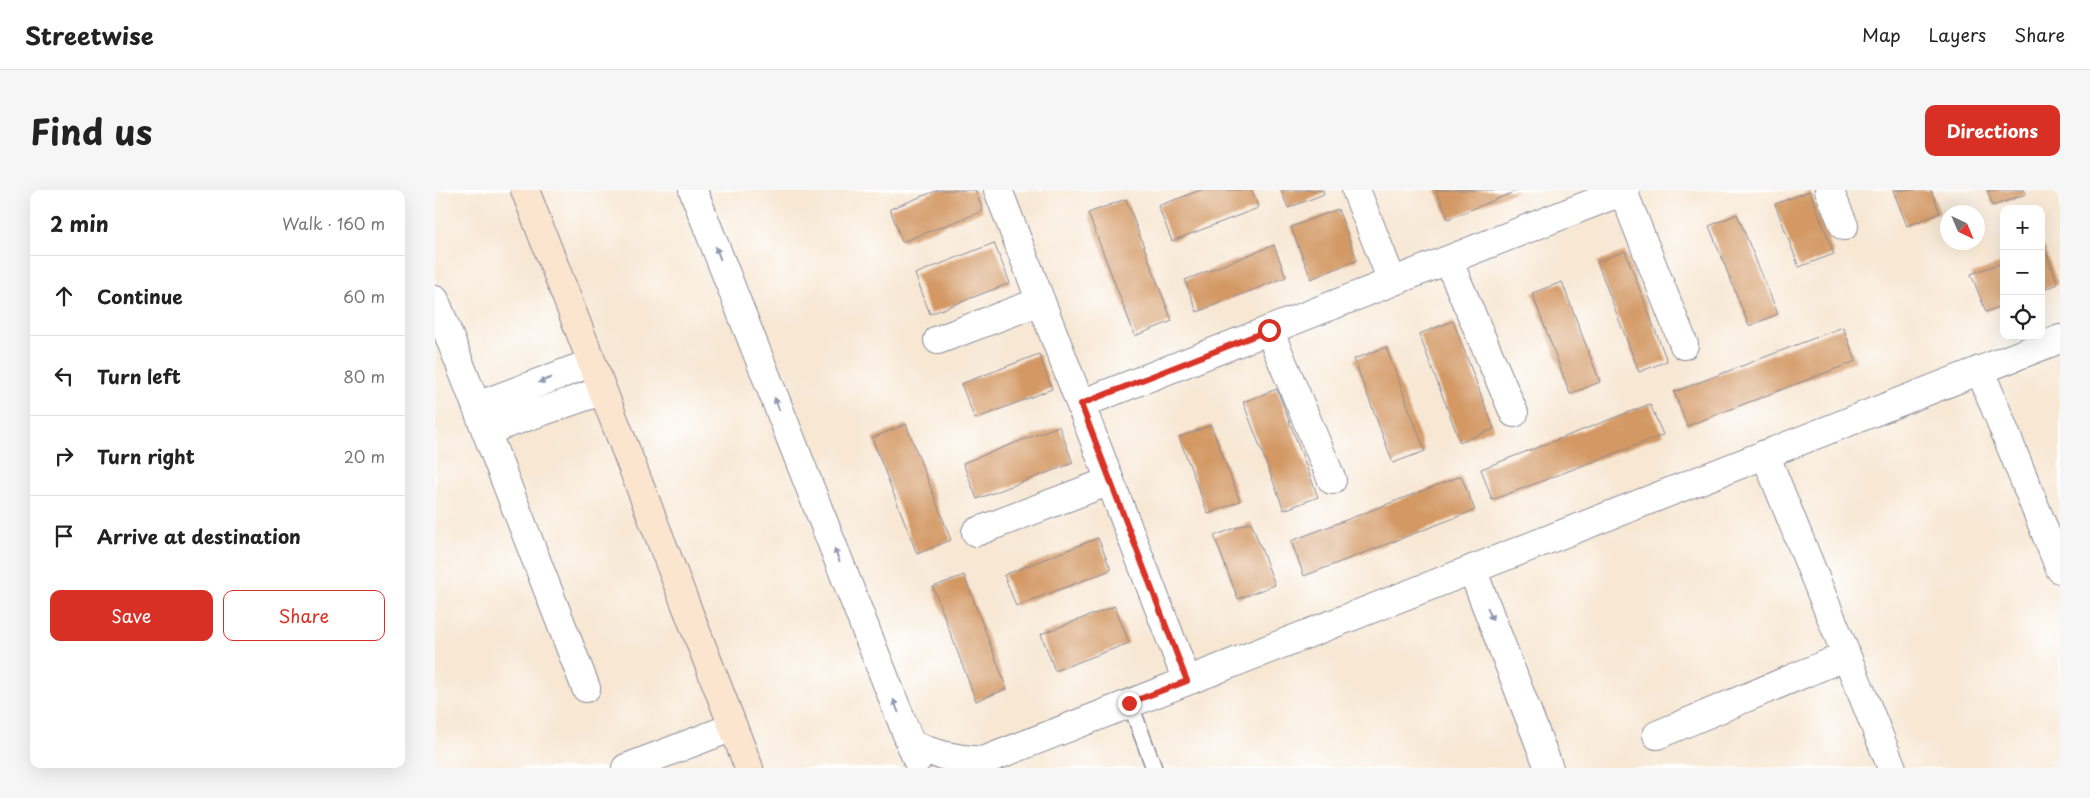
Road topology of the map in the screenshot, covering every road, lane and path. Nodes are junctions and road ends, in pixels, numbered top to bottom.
1 (525, 190) edge
2 (693, 190) edge
3 (998, 190) edge
4 (1356, 190) edge
5 (1829, 190) edge
6 (1624, 191) edge
7 (1844, 226) dead end
8 (1448, 260) junction
9 (1393, 281) junction
10 (435, 300) edge
11 (1041, 301) junction
12 (1269, 330) junction
13 (2060, 339) edge
14 (938, 340) dead end
15 (1684, 345) dead end
16 (591, 363) junction
17 (1980, 370) junction
18 (601, 390) junction
19 (1081, 404) junction
20 (477, 406) junction
21 (1514, 413) dead end
22 (486, 431) junction
23 (1765, 454) junction
24 (1332, 480) dead end
25 (1110, 481) junction
26 (977, 532) dead end
27 (1472, 569) junction
28 (2060, 569) edge
29 (1846, 656) junction
30 (1187, 681) junction
31 (586, 688) dead end
32 (1129, 703) junction
33 (733, 726) junction
34 (1657, 735) dead end
35 (916, 756) edge
36 (981, 764) edge
37 (627, 768) edge
38 (749, 768) edge
39 (1154, 768) edge
40 (1549, 768) edge
41 (1892, 768) edge

1 - 16 street
35 -> 2 street
3 - 11 street
4 - 9 street
5 - 7 street
6 - 8 street
6 - 15 street
8 - 9 street
8 - 21 street
9 - 12 street
10 - 20 street
11 - 14 street
11 - 19 street
12 - 19 street
12 - 24 street
13 - 17 street
16 - 18 street
16 -> 20 street
17 - 23 street
17 - 28 street
18 - 22 street
18 - 33 street
19 - 25 street
20 - 22 street
22 - 31 street
23 - 27 street
23 - 29 street
25 - 26 street
25 - 30 street
27 - 30 street
27 -> 40 street
29 - 34 street
29 - 41 street
30 - 32 street
32 - 36 street
32 - 39 lane
33 - 37 street
33 - 38 street
35 - 36 street

